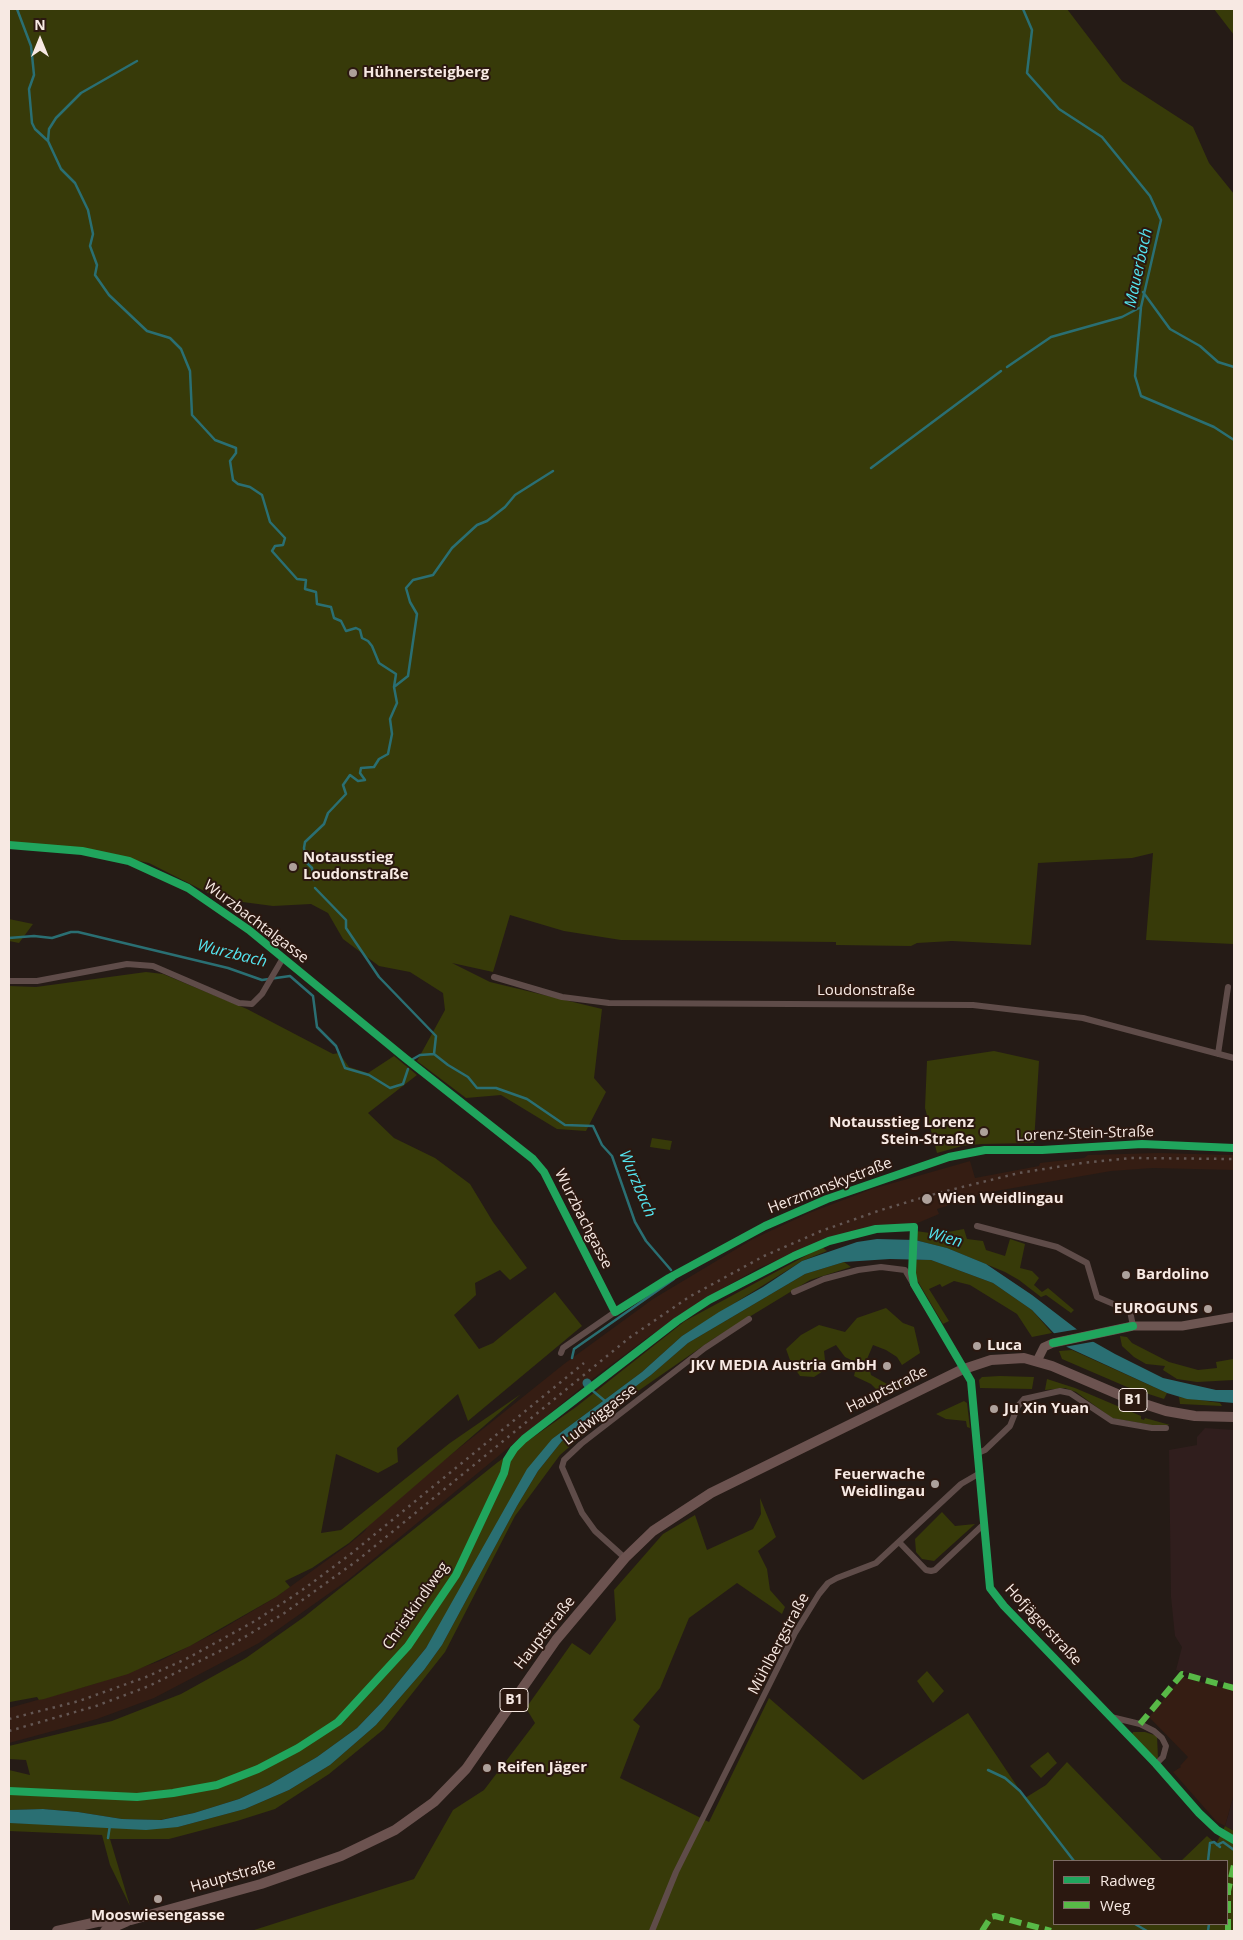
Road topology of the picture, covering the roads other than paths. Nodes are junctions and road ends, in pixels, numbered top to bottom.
1 (9, 846) edge
2 (283, 958) junction
3 (494, 977) dead end
4 (9, 981) edge
5 (1228, 987) dead end
6 (1218, 1054) junction
7 (1234, 1058) edge
8 (421, 1069) joint
9 (1234, 1148) edge
10 (938, 1160) joint
11 (977, 1226) dead end
12 (794, 1292) dead end
13 (616, 1312) junction
14 (1234, 1316) edge
15 (749, 1319) dead end
16 (1133, 1326) junction
17 (561, 1353) dead end
18 (1037, 1361) junction
19 (966, 1368) junction
20 (1234, 1417) edge
21 (1166, 1428) dead end
22 (978, 1453) junction
23 (980, 1473) junction
24 (984, 1524) junction
25 (899, 1542) junction
26 (625, 1558) junction
27 (1111, 1717) junction
28 (131, 1920) junction
29 (57, 1931) edge
30 (105, 1931) edge
31 (652, 1931) edge

1 - 2 street, Wurzbachtalgasse
2 - 4 street
2 - 8 street, Wurzbachtalgasse
3 - 6 street, Loudonstraße
5 - 6 street
6 - 7 street, Loudonstraße
8 - 13 street, Wurzbachgasse
9 - 10 street, Lorenz-Stein-Straße
10 - 13 street, Herzmanskystraße
11 - 16 street
12 - 19 street
13 - 17 street
14 - 16 main road
15 - 26 street, Ludwiggasse
16 - 18 main road
18 - 19 main road, B1
18 - 20 main road, B1
19 - 22 street
19 - 26 main road, Hauptstraße / B1
21 - 22 street
22 - 23 street
23 - 24 street, Hofjägerstraße
23 - 25 street, Mühlbergstraße
24 - 25 street
24 - 27 street, Hofjägerstraße
25 - 31 street, Mühlbergstraße
26 - 28 main road, Hauptstraße / B1
27 - 27 street, Hofjägerstraße
28 - 29 main road, B1
28 - 30 main road, B1

